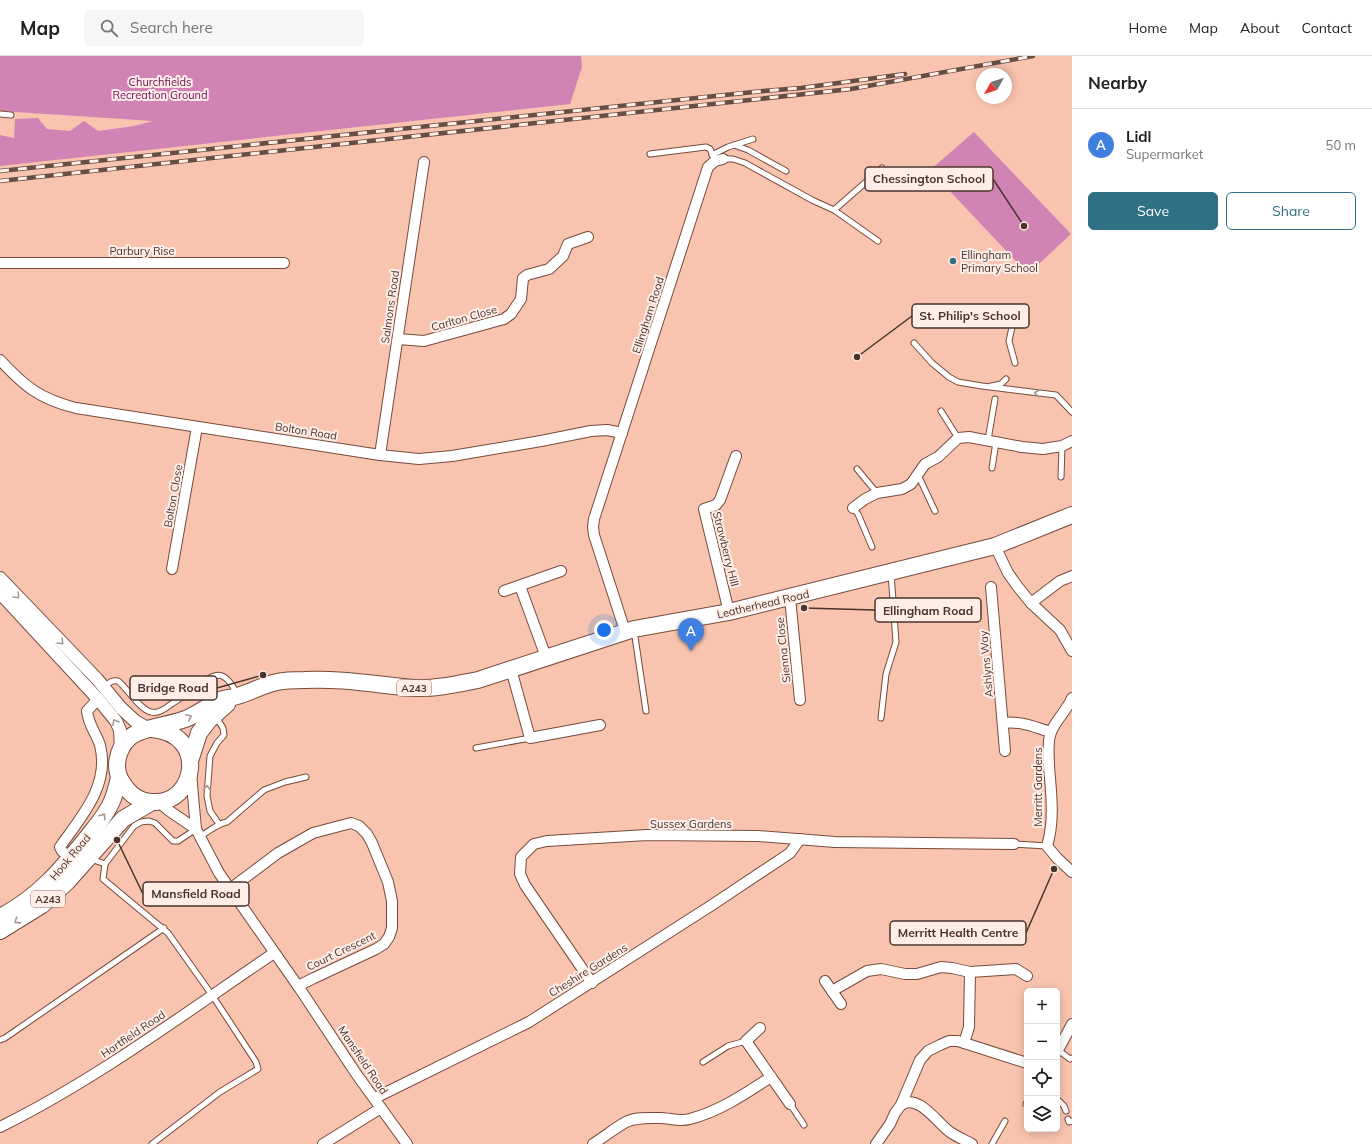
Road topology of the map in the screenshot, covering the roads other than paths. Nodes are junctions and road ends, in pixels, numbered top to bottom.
1 (0, 114) edge
2 (11, 115) dead end
3 (753, 139) dead end
4 (734, 145) junction
5 (650, 154) dead end
6 (715, 160) junction
7 (424, 162) dead end
8 (882, 168) dead end
9 (786, 171) dead end
10 (834, 210) junction
11 (588, 237) dead end
12 (878, 241) dead end
13 (0, 263) edge
14 (284, 263) dead end
15 (1014, 318) dead end
16 (398, 339) junction
17 (914, 343) dead end
18 (0, 360) edge
19 (1015, 363) dead end
20 (1006, 379) dead end
21 (982, 386) junction
22 (995, 399) dead end
23 (941, 410) dead end
24 (1072, 412) edge
25 (197, 427) junction
26 (622, 432) junction
27 (958, 438) junction
28 (992, 441) junction
29 (1072, 441) edge
30 (1062, 446) junction
31 (380, 455) junction
32 (736, 456) dead end
33 (992, 468) dead end
34 (858, 469) dead end
35 (918, 475) junction
36 (1061, 477) dead end
37 (878, 493) junction
38 (853, 508) joint
39 (934, 511) dead end
40 (1072, 514) edge
41 (995, 546) junction
42 (872, 547) dead end
43 (172, 569) dead end
44 (561, 571) dead end
45 (891, 572) junction
46 (1072, 576) edge
47 (0, 578) edge
48 (520, 586) junction
49 (991, 587) dead end
50 (504, 591) dead end
51 (0, 593) edge
52 (790, 598) junction
53 (1031, 603) junction
54 (729, 612) junction
55 (629, 630) junction
56 (1072, 651) edge
57 (546, 657) junction
58 (512, 668) junction
59 (104, 687) junction
60 (238, 696) junction
61 (1072, 698) edge
62 (98, 699) junction
63 (800, 700) dead end
64 (646, 711) dead end
65 (214, 714) junction
66 (881, 718) dead end
67 (1003, 723) junction
68 (600, 725) dead end
69 (151, 729) junction
70 (1051, 732) junction
71 (1003, 735) junction
72 (992, 736) dead end
73 (530, 738) junction
74 (476, 748) dead end
75 (121, 749) junction
76 (1005, 751) dead end
77 (190, 765) junction
78 (306, 777) dead end
79 (119, 778) junction
80 (156, 802) junction
81 (219, 824) junction
82 (197, 833) junction
83 (800, 839) junction
84 (1014, 844) joint
85 (1048, 846) junction
86 (70, 858) junction
87 (88, 858) junction
88 (104, 864) junction
89 (1072, 872) edge
90 (230, 889) junction
91 (0, 917) edge
92 (164, 928) junction
93 (0, 931) edge
94 (274, 953) junction
95 (970, 972) junction
96 (1027, 976) dead end
97 (825, 981) dead end
98 (592, 983) junction
99 (298, 986) junction
100 (832, 992) junction
101 (212, 995) junction
102 (840, 1004) dead end
103 (1072, 1024) edge
104 (760, 1028) dead end
105 (0, 1040) edge
106 (746, 1040) junction
107 (964, 1043) junction
108 (1060, 1046) edge
109 (1060, 1053) edge
110 (1072, 1058) edge
111 (703, 1062) dead end
112 (1024, 1062) edge
113 (771, 1077) junction
114 (375, 1098) junction
115 (1060, 1102) edge
116 (790, 1104) joint
117 (901, 1106) junction
118 (381, 1108) junction
119 (1066, 1111) dead end
120 (1005, 1121) dead end
121 (804, 1125) dead end
122 (0, 1127) edge
123 (152, 1144) edge
124 (323, 1144) edge
125 (407, 1144) edge
126 (593, 1144) edge
127 (876, 1144) edge
128 (972, 1144) edge
129 (992, 1144) edge

1 - 2 lane
3 - 4 lane
4 - 6 lane
4 - 9 lane
5 - 6 lane
6 - 10 lane
6 - 26 street, Ellingham Road
7 - 16 street, Salmons Road
8 - 10 lane
10 - 12 lane
11 - 16 street, Carlton Close
13 - 14 street, Parbury Rise
15 - 19 lane
16 - 31 street, Salmons Road
17 - 21 lane
18 - 25 street, Bolton Road
20 - 21 lane
24 -> 21 lane
22 - 28 lane
23 - 27 lane
25 - 31 street, Bolton Road
25 - 43 street, Bolton Close
26 - 31 street, Bolton Road
26 - 55 street, Ellingham Road
27 - 28 street
27 - 35 street
28 - 30 street
28 - 33 lane
29 - 30 street
30 - 36 lane
32 - 54 street, Strawberry Hill
34 - 37 lane
35 - 37 street
35 - 39 lane
37 - 38 street
38 - 42 lane
40 - 41 highway, Leatherhead Road / A243
41 - 45 highway, Leatherhead Road / A243
41 - 53 street
44 - 48 street
45 - 52 highway, Leatherhead Road / A243
45 - 66 lane
46 - 53 street
47 -> 59 street
48 - 50 street
48 - 57 street
49 - 67 street, Ashlyns Way
51 - 62 street
52 - 54 highway, Leatherhead Road / A243
52 - 63 street, Sienna Close
53 - 56 street
54 - 55 highway, Leatherhead Road / A243
55 - 57 highway, Leatherhead Road / A243
55 - 64 lane
57 - 58 highway, Leatherhead Road / A243
58 - 60 highway, Leatherhead Road / A243
58 - 73 street
59 - 60 lane
59 - 69 street
60 - 65 highway, A243
69 -> 60 highway, A243
61 - 70 street, Merritt Gardens
75 -> 62 street
62 - 86 street
65 - 77 highway, A243
81 -> 65 lane
67 - 70 street
67 - 71 street, Ashlyns Way
68 - 73 street
69 - 75 highway, A243
69 - 77 highway
70 - 85 street, Merritt Gardens
71 - 72 street
71 - 76 street, Ashlyns Way
73 - 74 lane
75 - 79 highway, A243
77 - 80 highway, A243
77 - 82 street, Mansfield Road
78 - 81 lane
79 - 80 highway
86 -> 79 highway, Hook Road / A243
80 - 82 street, Mansfield Road
80 - 87 highway, Hook Road / A243
81 - 82 lane
82 - 88 lane
82 - 90 street, Mansfield Road
83 - 84 street, Sussex Gardens
83 - 98 street, Cheshire Gardens
83 - 98 street, Sussex Gardens
84 - 85 lane
85 - 89 street
86 - 91 highway, Hook Road / A243
87 - 88 lane
87 -> 93 highway, Hook Road / A243
88 - 92 lane
90 - 94 street, Mansfield Road
90 - 99 street, Court Crescent
92 - 101 lane
92 - 105 lane
94 - 99 street, Mansfield Road
94 - 101 street, Hartfield Road
95 - 96 street
95 - 100 street
95 - 107 street
97 - 100 street
98 - 114 street, Cheshire Gardens
99 - 114 street, Mansfield Road
100 - 102 street
101 - 122 street, Hartfield Road
101 - 123 lane
103 - 108 street
104 - 106 street
106 - 111 lane
106 - 113 street
107 - 112 street
107 - 117 street
109 - 110 lane
113 - 116 street
113 - 126 street
114 - 118 street, Mansfield Road
115 - 119 lane
116 - 121 lane
117 - 127 street
117 - 128 street
118 - 124 street
118 - 125 street, Mansfield Road
120 - 129 lane

